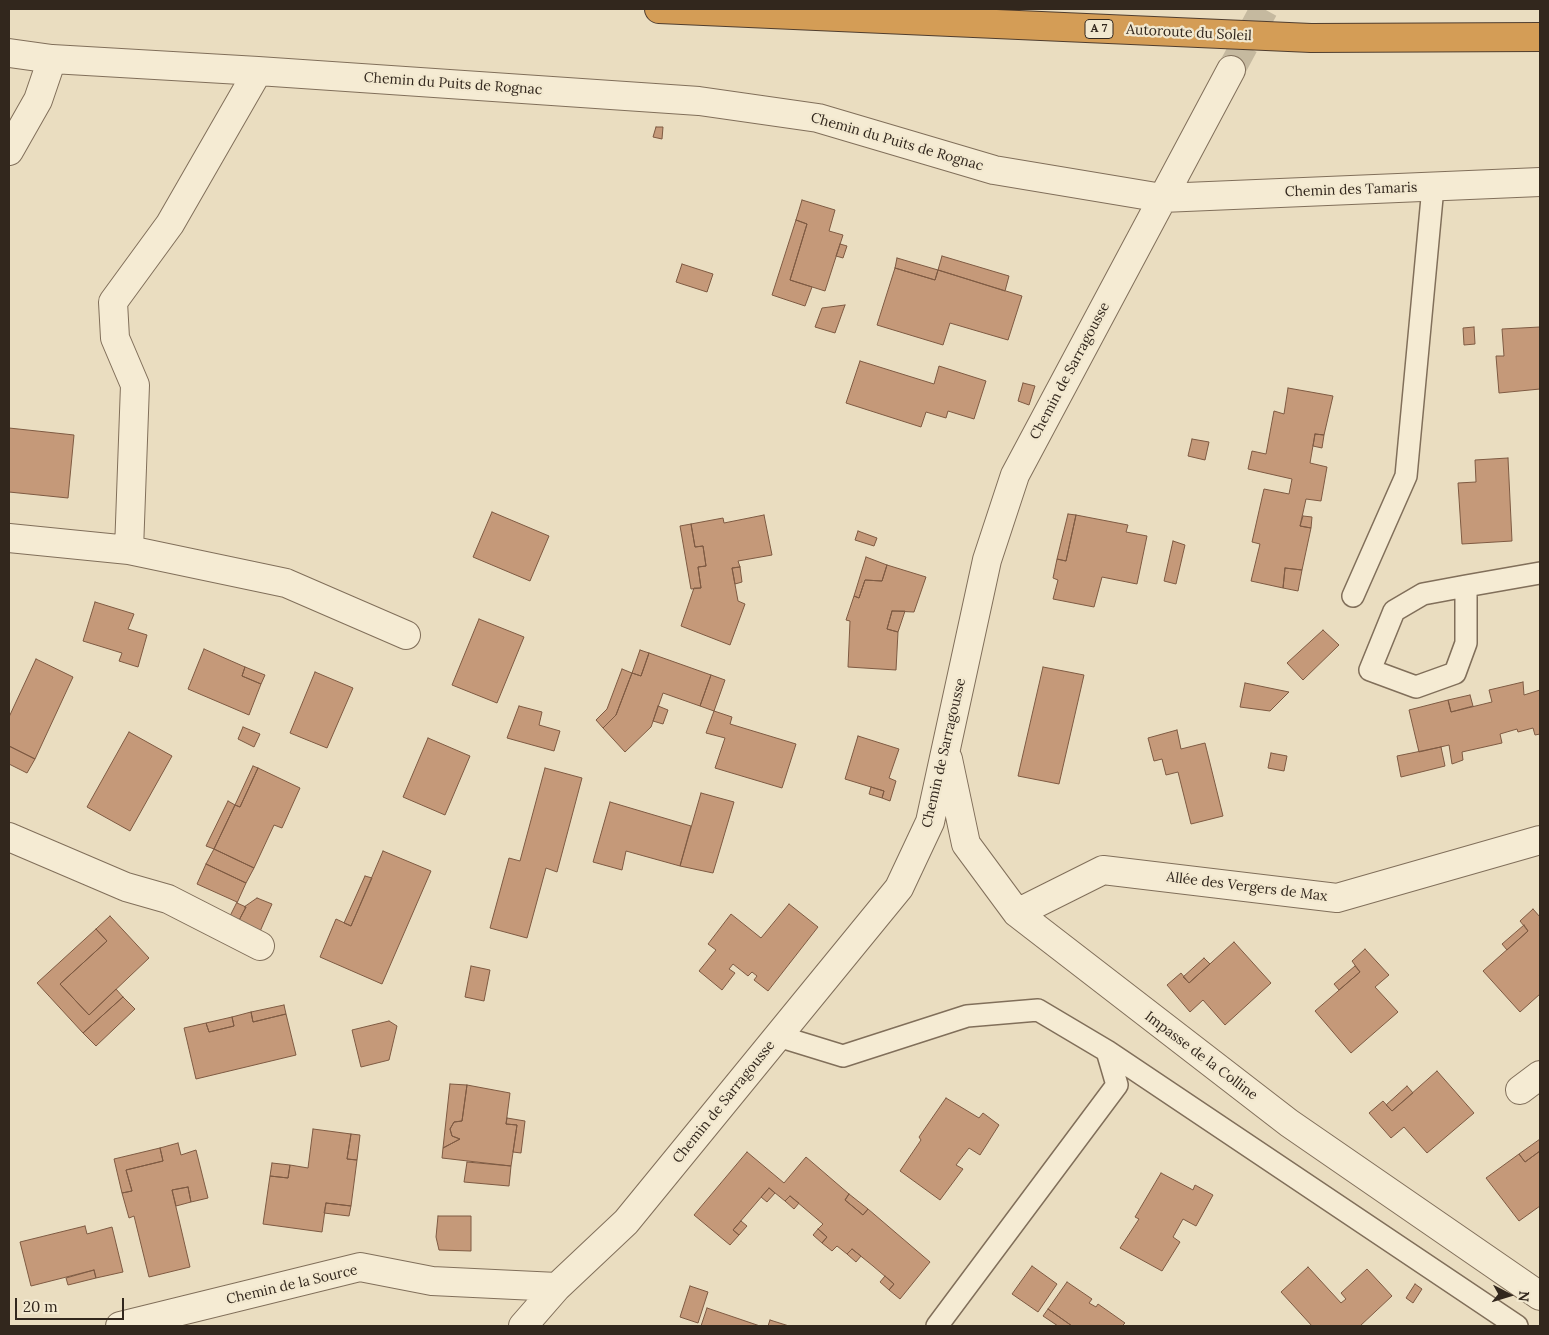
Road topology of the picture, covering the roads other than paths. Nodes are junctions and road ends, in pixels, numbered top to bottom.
1 (659, 9) edge
2 (1540, 37) edge
3 (9, 53) edge
4 (52, 59) junction
5 (1231, 70) tunnel mouth
6 (258, 71) junction
7 (9, 151) edge
8 (1540, 182) edge
9 (1433, 187) junction
10 (1162, 198) junction
11 (9, 538) edge
12 (129, 550) junction
13 (1540, 573) edge
14 (1466, 586) junction
15 (1352, 596) dead end
16 (406, 635) dead end
17 (946, 750) junction
18 (9, 837) edge
19 (1540, 840) edge
20 (1017, 913) junction
21 (260, 946) dead end
22 (778, 1036) junction
23 (1107, 1051) junction
24 (556, 1287) junction
25 (1540, 1296) edge
26 (120, 1326) edge
27 (523, 1326) edge
28 (937, 1326) edge
29 (1517, 1326) edge

1 - 2 highway, Autoroute du Soleil / A 7
3 - 4 street, Chemin du Puits de Rognac
4 - 6 street, Chemin du Puits de Rognac
4 - 7 street
5 - 10 street, Chemin de Sarragousse
6 - 10 street, Chemin du Puits de Rognac
6 - 12 street
8 - 9 street, Chemin des Tamaris
9 - 10 street, Chemin des Tamaris
9 - 15 lane
10 - 17 street, Chemin de Sarragousse
11 - 12 street
12 - 16 street
13 - 14 lane
14 - 14 lane
17 - 20 street, Impasse de la Colline
17 - 22 street, Chemin de Sarragousse
18 - 21 street
19 - 20 street, Allée des Vergers de Max
20 - 25 street, Impasse de la Colline
22 - 23 lane
22 - 24 street, Chemin de Sarragousse
23 - 28 lane
23 - 29 lane
24 - 26 street, Chemin de la Source
24 - 27 street, Chemin de Sarragousse

